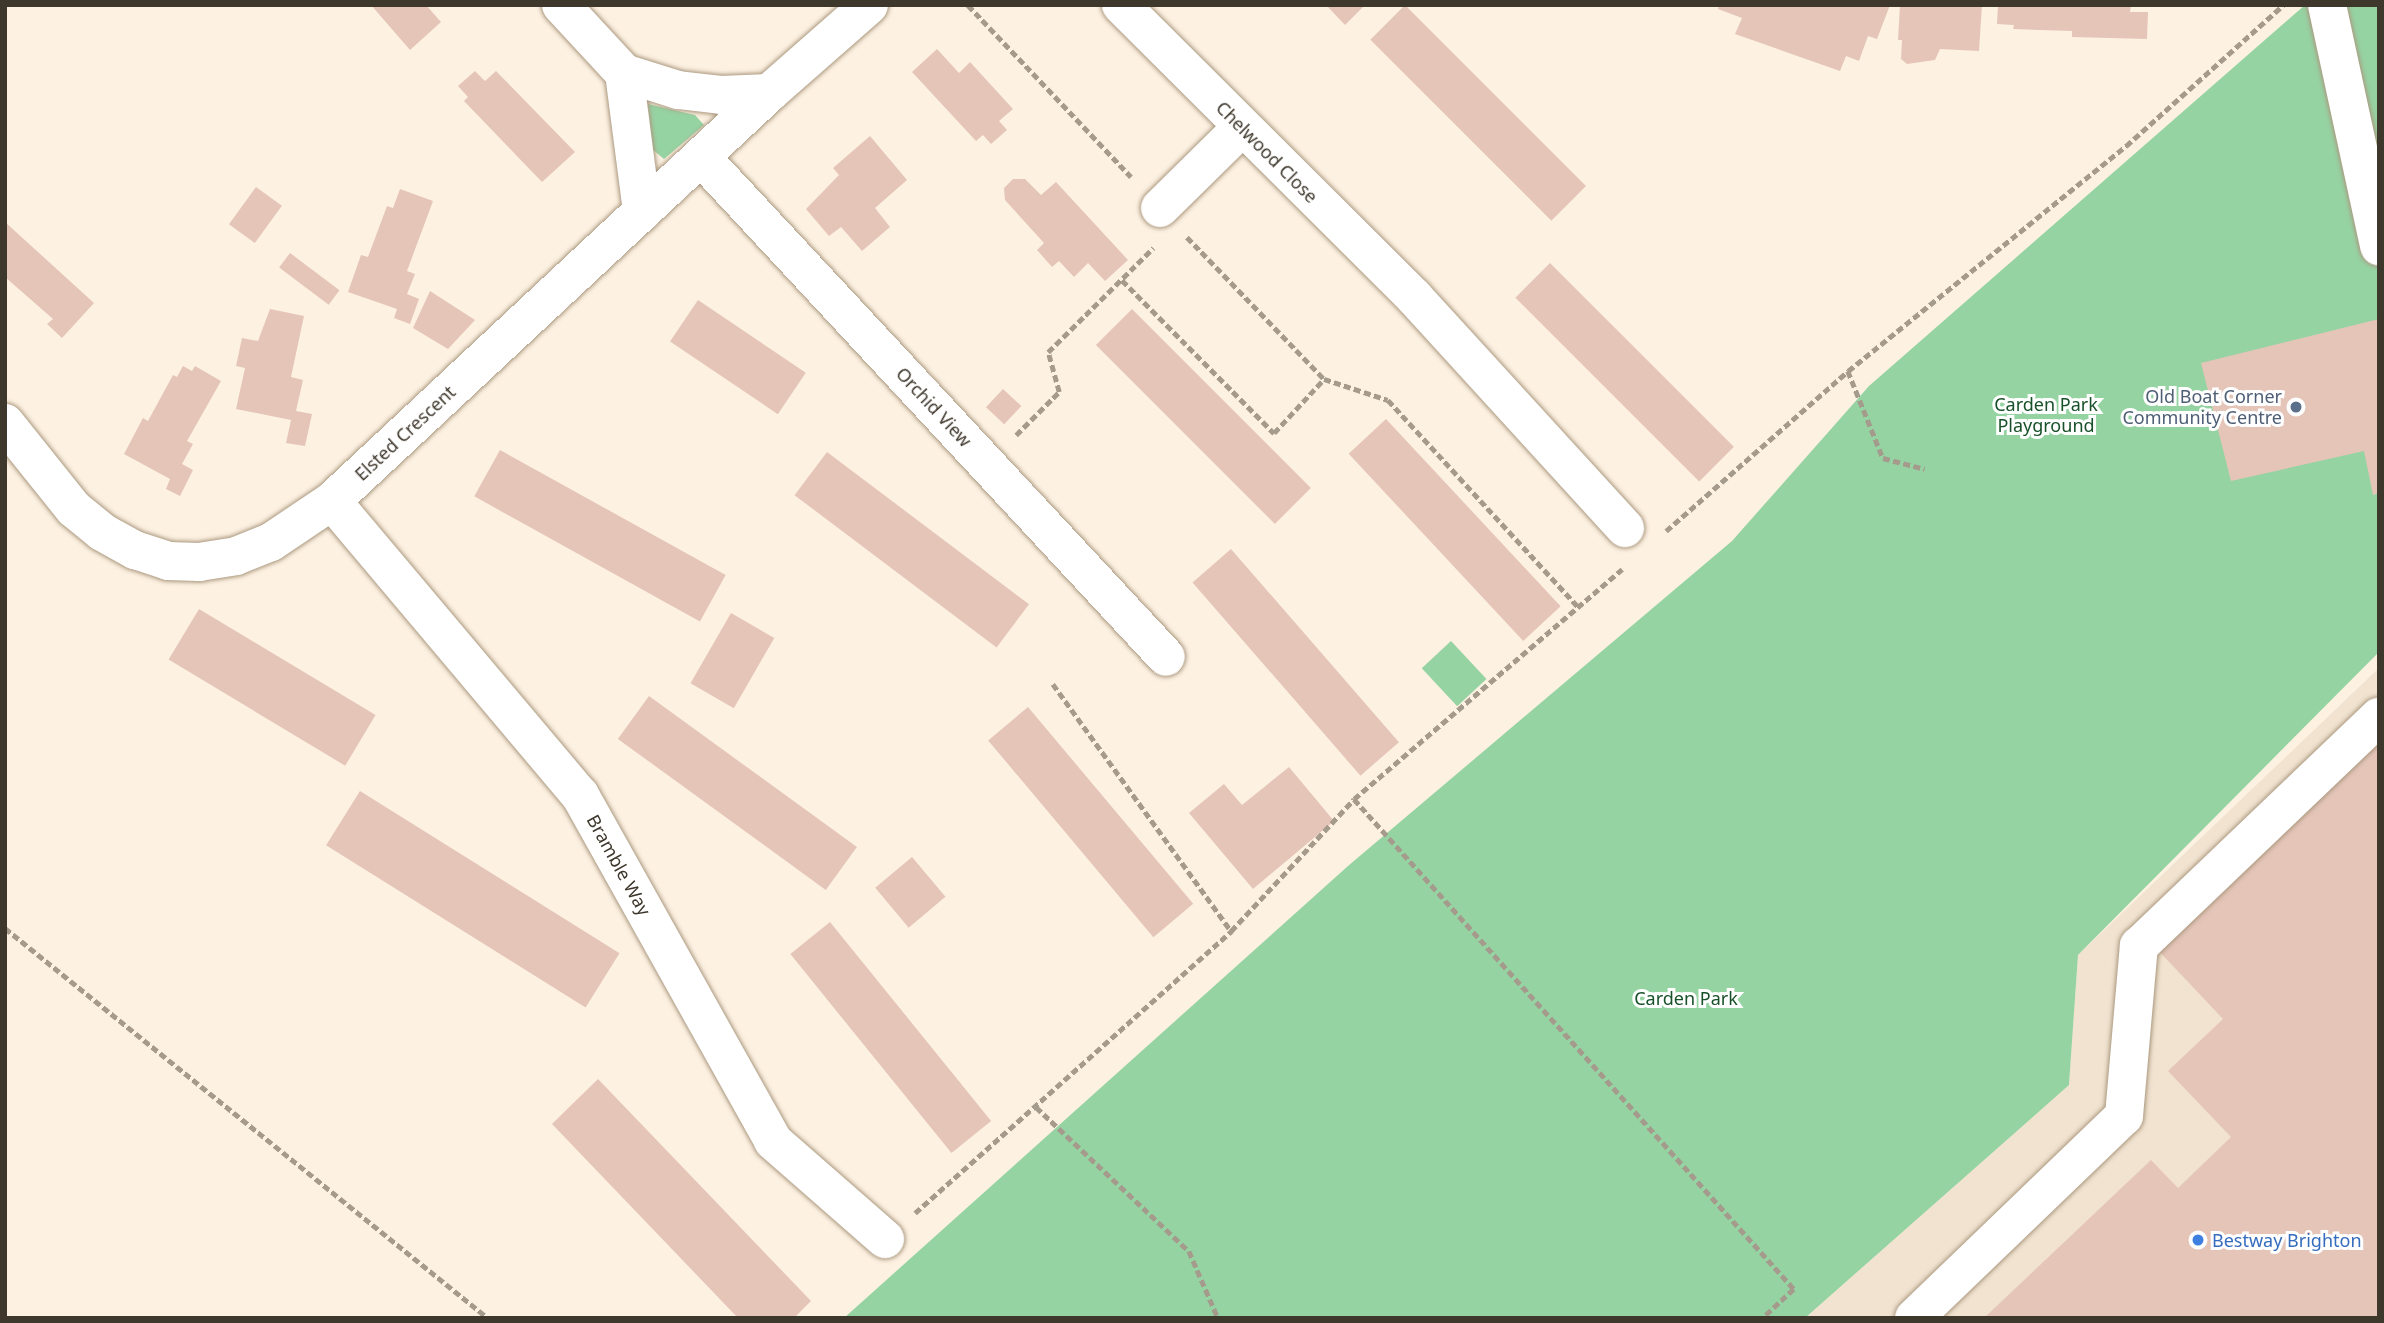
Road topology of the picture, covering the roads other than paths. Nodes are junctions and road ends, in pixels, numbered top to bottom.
1 (561, 5) edge
2 (869, 5) edge
3 (1121, 5) edge
4 (2327, 5) edge
5 (624, 74) junction
6 (769, 93) junction
7 (1241, 128) junction
8 (702, 158) junction
9 (642, 212) junction
10 (1168, 216) road end
11 (2379, 246) edge
12 (5, 423) edge
13 (332, 501) junction
14 (1625, 528) dead end
15 (1167, 657) dead end
16 (2379, 717) edge
17 (886, 1239) road end
18 (1914, 1318) edge

1 - 5 street
2 - 6 street, Elsted Crescent
3 - 7 street, Chelwood Close
4 - 11 street
5 - 6 street
5 - 9 street
6 - 8 street, Elsted Crescent
7 - 10 street
7 - 14 street, Chelwood Close
8 - 9 street, Elsted Crescent
8 - 15 street, Orchid View
9 - 13 street, Elsted Crescent
12 - 13 street, Elsted Crescent
13 - 17 street, Bramble Way
16 - 18 street

